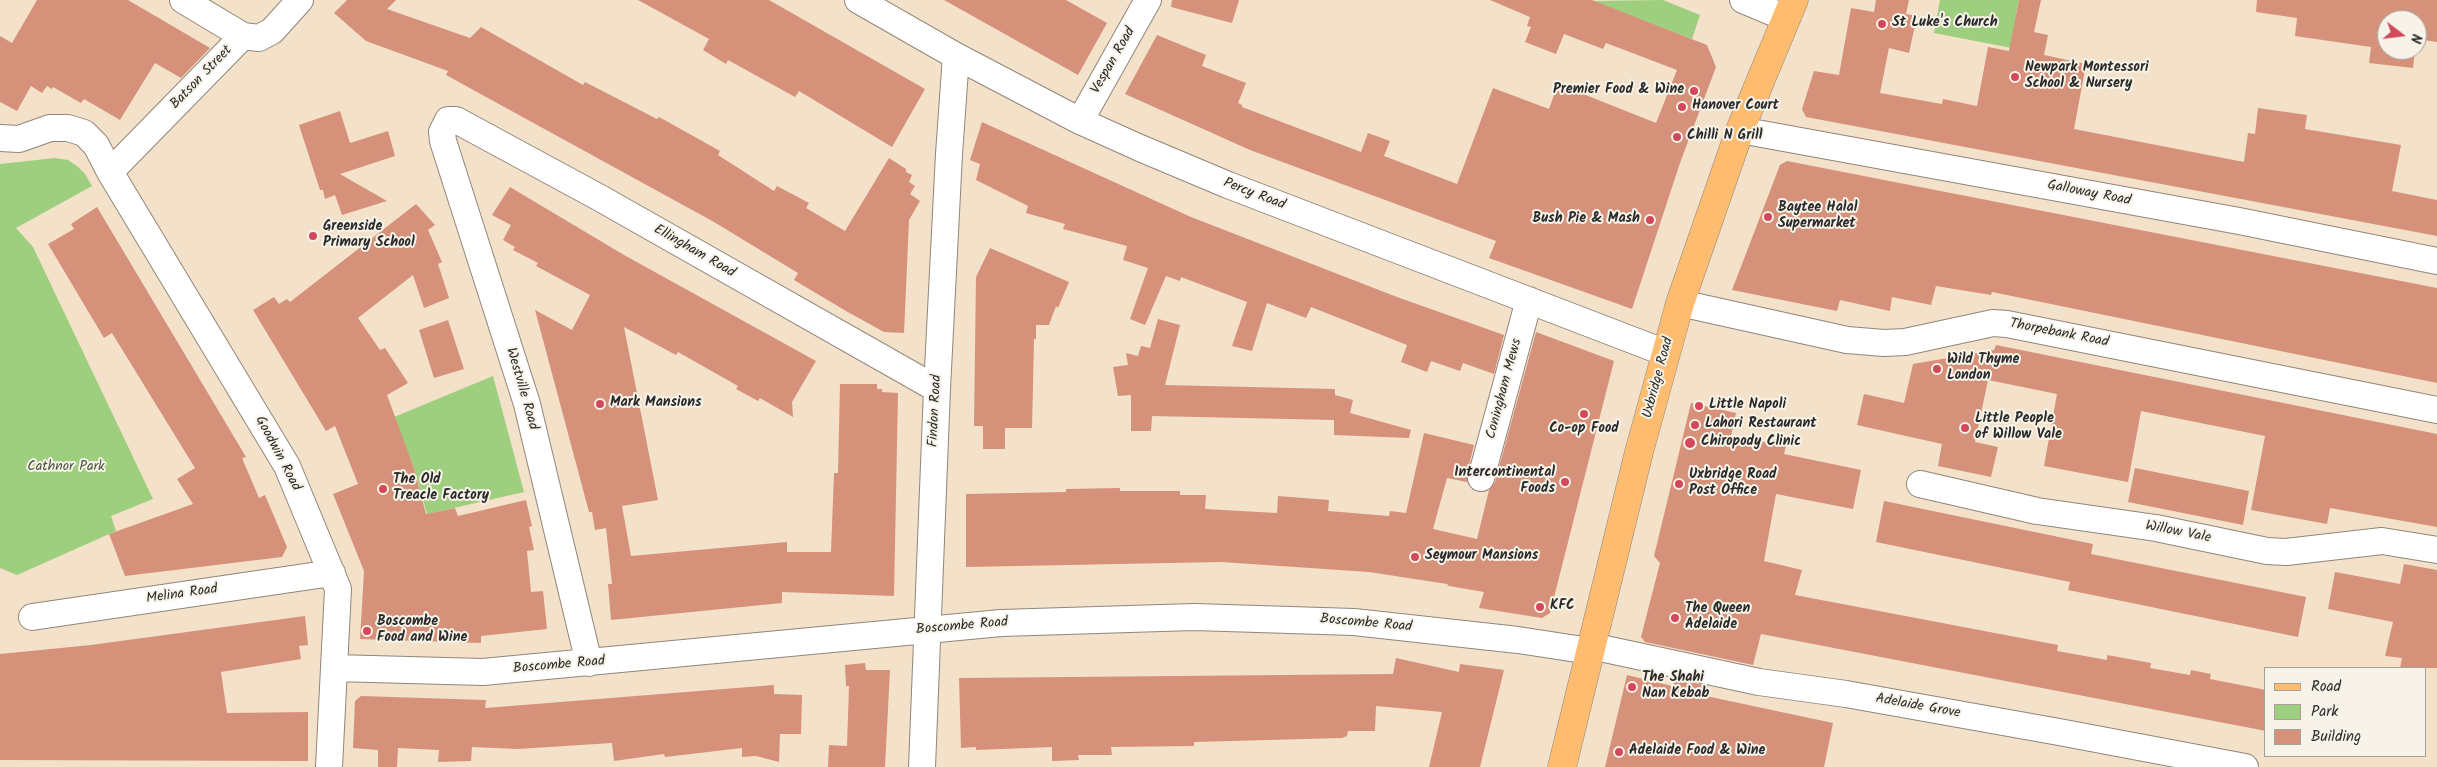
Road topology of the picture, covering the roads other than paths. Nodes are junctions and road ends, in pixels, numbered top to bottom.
1 (183, 0) edge
2 (300, 0) edge
3 (1148, 0) edge
4 (1743, 0) edge
5 (872, 3) edge
6 (1790, 9) edge
7 (243, 36) junction
8 (956, 56) junction
9 (448, 120) joint
10 (1080, 121) junction
11 (1740, 130) junction
12 (0, 138) edge
13 (110, 172) junction
14 (2437, 261) edge
15 (1529, 300) junction
16 (1680, 303) junction
17 (1666, 353) junction
18 (937, 389) junction
19 (2437, 410) edge
20 (1481, 478) dead end
21 (1920, 484) dead end
22 (2437, 550) edge
23 (332, 573) junction
24 (32, 617) dead end
25 (926, 629) junction
26 (1590, 648) junction
27 (589, 663) junction
28 (334, 668) junction
29 (329, 767) edge
30 (922, 767) edge
31 (1562, 767) edge
32 (2245, 767) edge

1 - 7 street
2 - 7 street, Batson Street
3 - 10 street, Vespan Road
4 - 6 street
5 - 8 street, Percy Road
6 - 11 main road, Uxbridge Road
7 - 13 street, Batson Street
8 - 10 street, Percy Road
8 - 18 street, Findon Road
9 - 18 street, Ellingham Road
9 - 27 street, Westville Road
10 - 15 street, Percy Road
11 - 14 street, Galloway Road
11 - 16 main road, Uxbridge Road
12 - 13 street, Goodwin Road
13 - 23 street, Goodwin Road
15 - 17 street, Percy Road
15 - 20 street, Coningham Mews
16 - 17 main road, Uxbridge Road
16 - 19 street, Thorpebank Road
17 - 26 main road, Uxbridge Road
18 - 25 street, Findon Road
21 - 22 street, Willow Vale
23 - 24 street, Melina Road
23 - 28 street, Goodwin Road
25 - 26 street, Boscombe Road
25 - 27 street, Boscombe Road
25 - 30 street, Findon Road
26 - 31 main road, Uxbridge Road
26 - 32 street, Adelaide Grove
27 - 28 street, Boscombe Road
28 - 29 street, Goodwin Road

